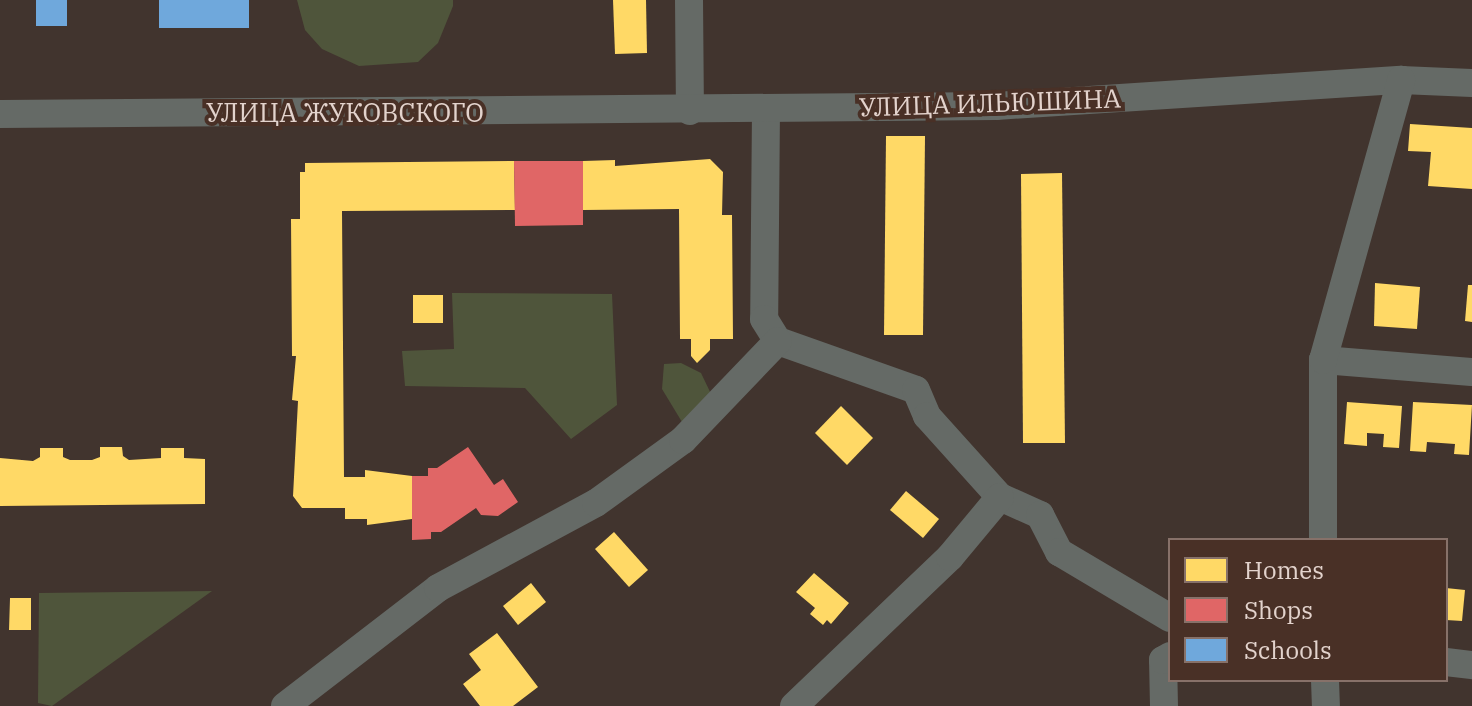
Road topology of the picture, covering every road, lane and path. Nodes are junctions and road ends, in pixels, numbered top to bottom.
1 (689, 0) edge
2 (1401, 80) junction
3 (1472, 83) edge
4 (766, 109) junction
5 (690, 111) junction
6 (0, 114) edge
7 (778, 341) junction
8 (1323, 360) junction
9 (1472, 372) edge
10 (1000, 497) junction
11 (1323, 538) edge
12 (1168, 617) edge
13 (1168, 657) edge
14 (1448, 662) edge
15 (1472, 665) edge
16 (1325, 682) edge
17 (285, 706) edge
18 (794, 706) edge
19 (1164, 706) edge
20 (1326, 706) edge

1 - 5 street
2 - 3 street, УЛИЦА ИЛЬЮШИНА
2 - 4 street, УЛИЦА ИЛЬЮШИНА
2 - 8 street
4 - 5 street, УЛИЦА ИЛЬЮШИНА
4 - 7 street
5 - 6 street, УЛИЦА ЖУКОВСКОГО
7 - 10 street
7 - 17 street
8 - 9 street
8 - 11 street
10 - 12 street
10 - 18 street
13 - 19 street
14 - 15 street
16 - 20 street

